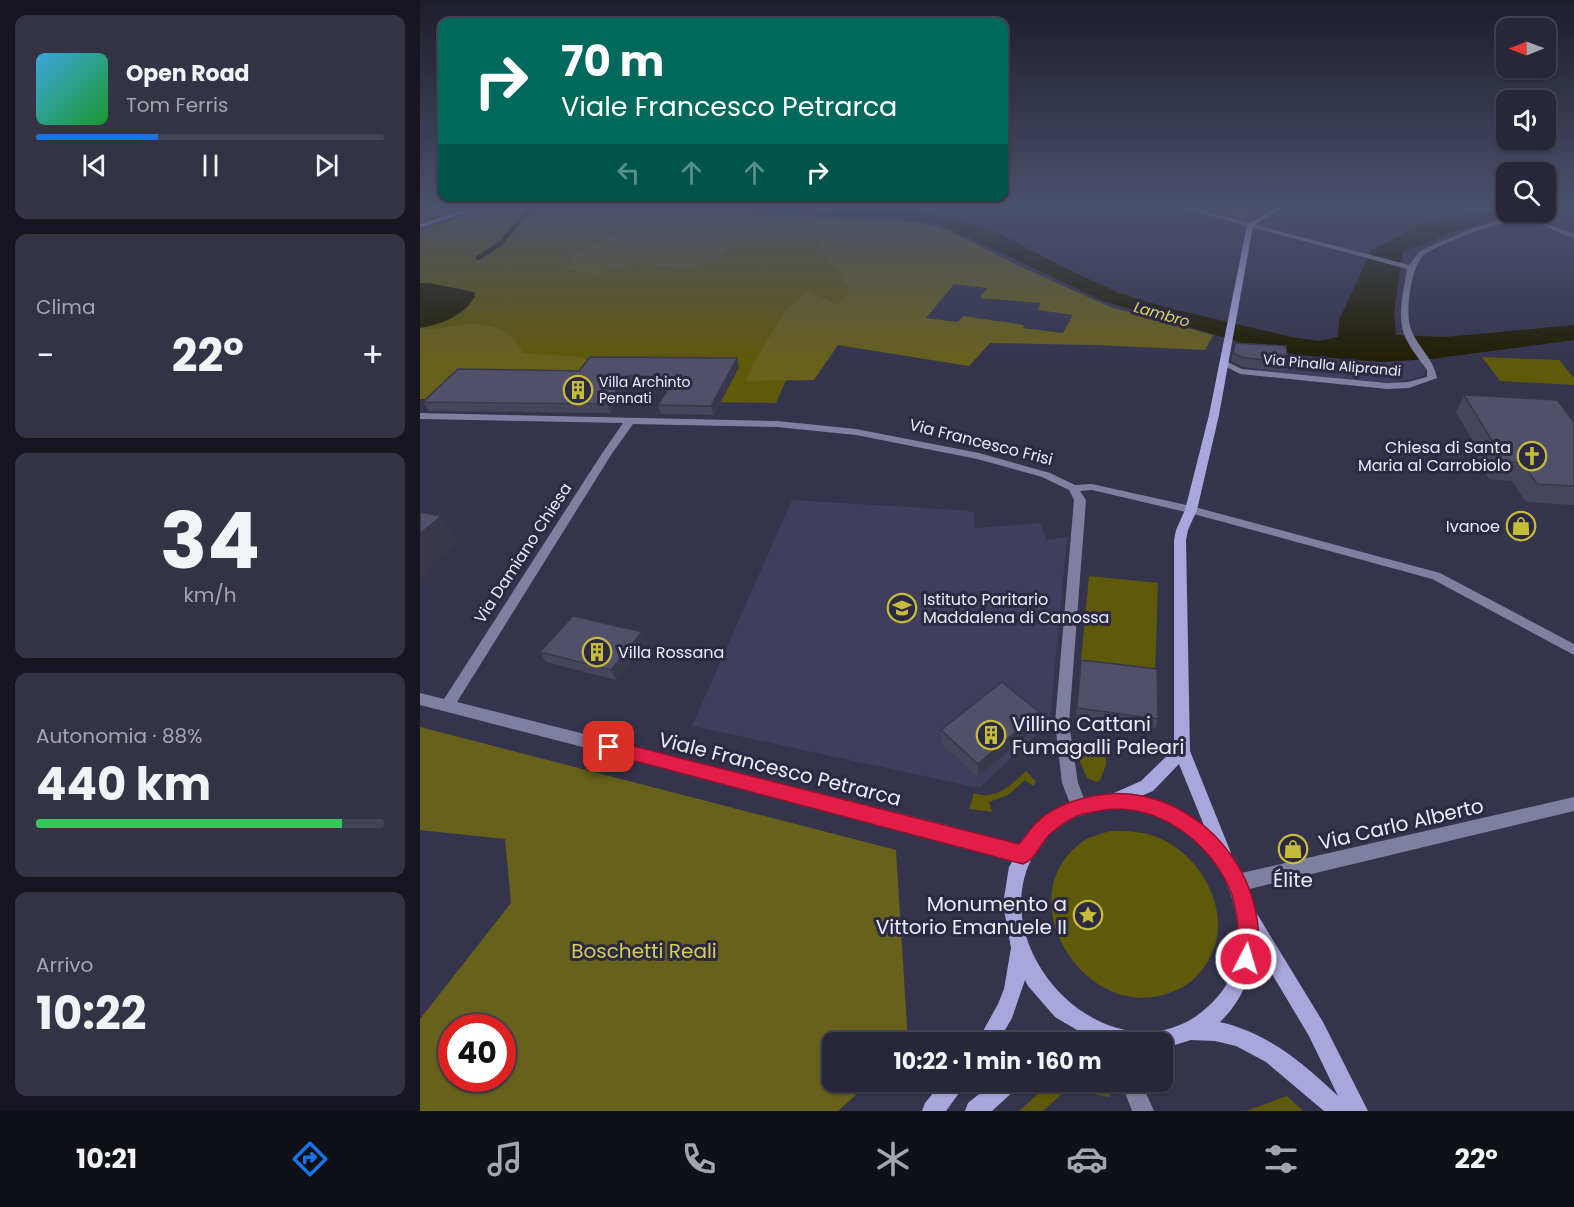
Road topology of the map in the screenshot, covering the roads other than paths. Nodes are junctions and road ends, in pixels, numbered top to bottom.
1 (1243, 259) edge
2 (1375, 259) edge
3 (1415, 259) edge
4 (1407, 267) junction
5 (1223, 363) junction
6 (420, 416) edge
7 (630, 421) junction
8 (1073, 488) junction
9 (1191, 510) junction
10 (1574, 650) edge
11 (420, 699) edge
12 (447, 706) junction
13 (1182, 751) junction
14 (1113, 800) junction
15 (1574, 804) edge
16 (1079, 806) junction
17 (1023, 855) junction
18 (1234, 878) junction
19 (1246, 912) junction
20 (1017, 943) junction
21 (993, 1032) edge
22 (1099, 1032) edge
23 (1188, 1032) junction
24 (1173, 1036) edge
25 (948, 1092) edge
26 (998, 1092) edge
27 (1135, 1092) edge
28 (933, 1111) edge
29 (976, 1111) edge
30 (1143, 1111) edge
31 (1338, 1111) edge
32 (1357, 1111) edge

1 - 5 street
2 - 4 street
3 - 4 street
4 - 5 street, Via Pinalla Aliprandi
5 - 9 street
6 - 7 street, Via Francesco Frisi
7 - 8 street, Via Francesco Frisi
7 - 12 street, Via Damiano Chiesa
8 - 9 street, Via Francesco Frisi
8 - 16 street
9 - 10 street, Via Francesco Frisi
9 - 13 street
11 - 12 street, Viale Francesco Petrarca
12 - 17 street, Viale Francesco Petrarca
13 - 14 street
13 - 18 street
14 - 16 street
14 - 18 street
15 - 18 street, Via Carlo Alberto
16 - 17 street
17 - 20 street
18 - 19 street
19 - 23 street
19 - 32 street
20 - 21 street
20 - 22 street
23 - 24 street
23 - 31 street
25 - 28 street
26 - 29 street
27 - 30 street

